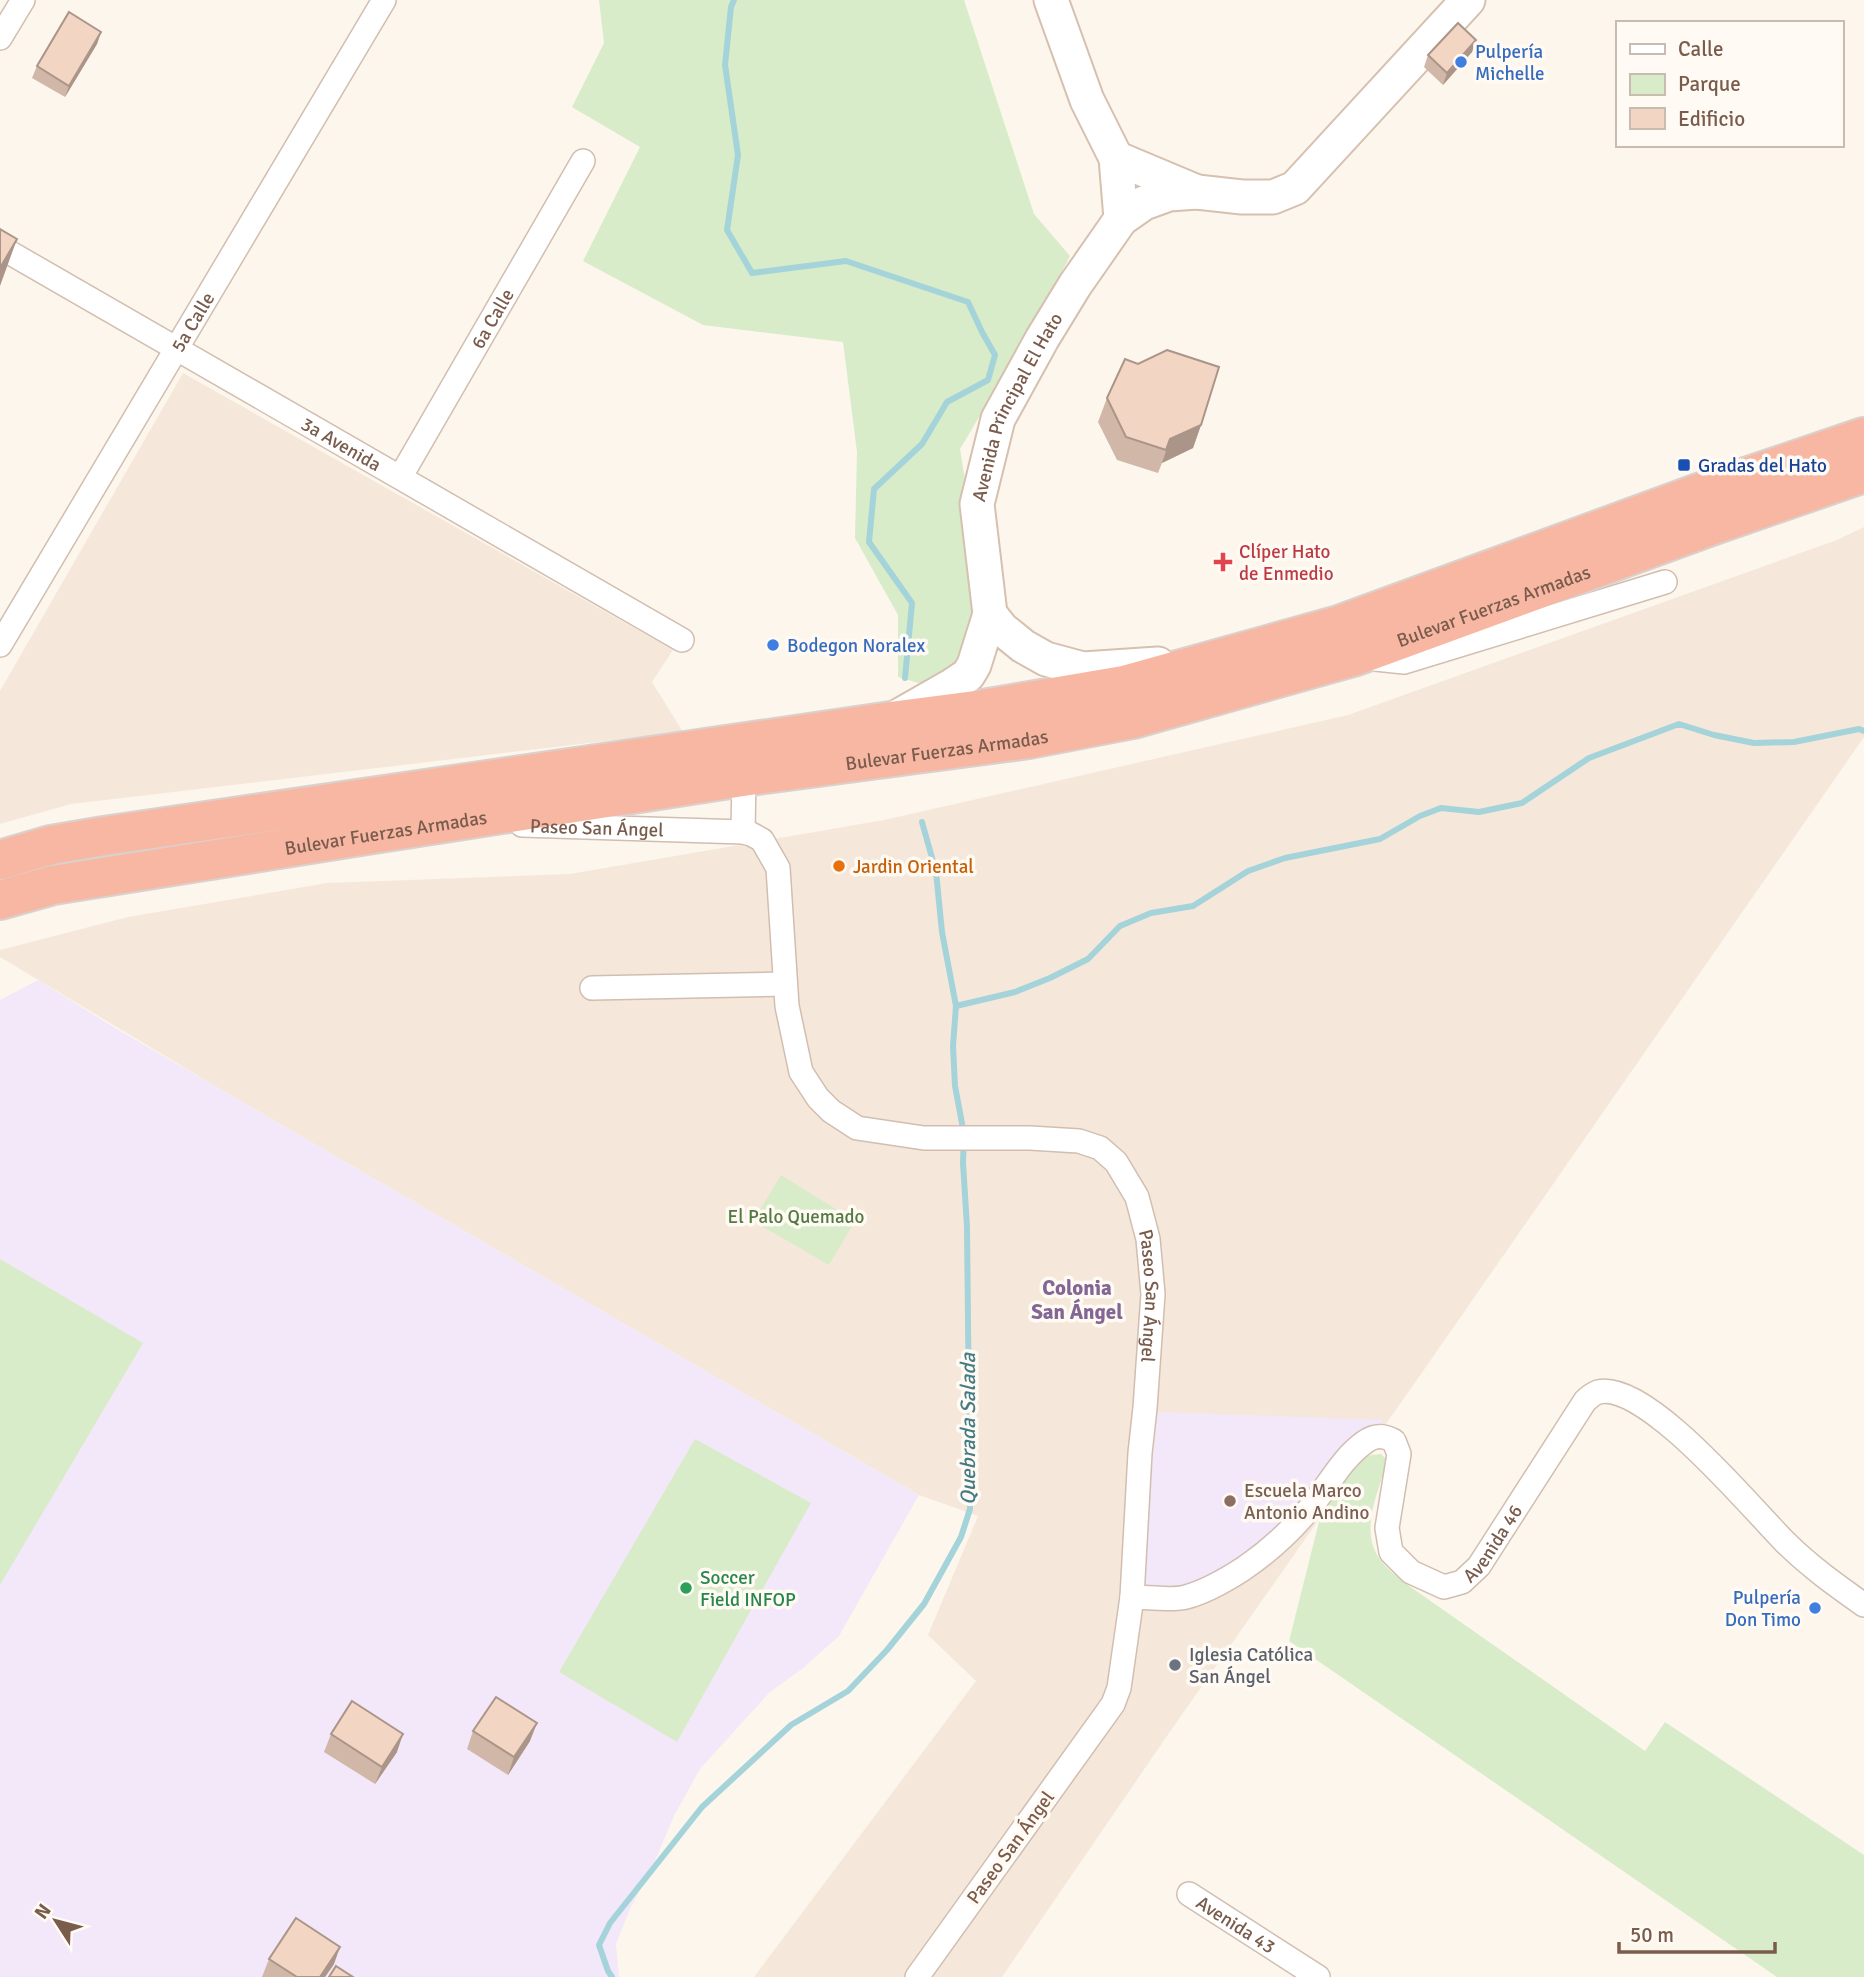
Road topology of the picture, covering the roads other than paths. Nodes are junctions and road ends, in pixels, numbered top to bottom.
1 (23, 0) edge
2 (384, 0) edge
3 (1051, 0) edge
4 (1468, 0) edge
5 (1, 33) edge
6 (1116, 158) junction
7 (583, 161) dead end
8 (1196, 192) junction
9 (1121, 219) junction
10 (0, 247) edge
11 (177, 348) junction
12 (1864, 437) edge
13 (1864, 473) edge
14 (401, 476) junction
15 (1665, 582) dead end
16 (990, 614) junction
17 (682, 640) dead end
18 (0, 645) edge
19 (1356, 656) junction
20 (1213, 661) junction
21 (891, 721) junction
22 (744, 776) junction
23 (453, 821) junction
24 (743, 832) junction
25 (0, 860) edge
26 (0, 900) edge
27 (785, 984) junction
28 (592, 988) dead end
29 (1132, 1597) junction
30 (1864, 1605) edge
31 (1189, 1894) dead end
32 (917, 1977) edge
33 (1318, 1977) edge

1 - 5 street
2 - 11 street, 5a Calle
3 - 6 street
4 - 8 street, Avenida Principal El Hato
6 - 8 street, Avenida Principal El Hato
6 - 9 street
7 - 14 street, 6a Calle
8 - 9 street, Avenida Principal El Hato
9 - 16 street, Avenida Principal El Hato
10 - 11 street, 3a Avenida
11 - 14 street, 3a Avenida
11 - 18 street, 5a Calle
12 - 20 highway, Bulevar Fuerzas Armadas
13 - 19 highway, Bulevar Fuerzas Armadas
14 - 17 street, 3a Avenida
15 - 19 street
16 - 20 street
16 - 21 street, Avenida Principal El Hato
19 - 22 highway, Bulevar Fuerzas Armadas
20 - 21 highway, Bulevar Fuerzas Armadas
21 - 25 highway, Bulevar Fuerzas Armadas
22 - 23 highway, Bulevar Fuerzas Armadas
22 - 24 street
23 - 24 street, Paseo San Ángel
23 - 26 highway, Bulevar Fuerzas Armadas
24 - 27 street, Paseo San Ángel
27 - 28 street
27 - 29 street, Paseo San Ángel
29 - 30 street, Avenida 46
29 - 32 street, Paseo San Ángel
31 - 33 street, Avenida 43

